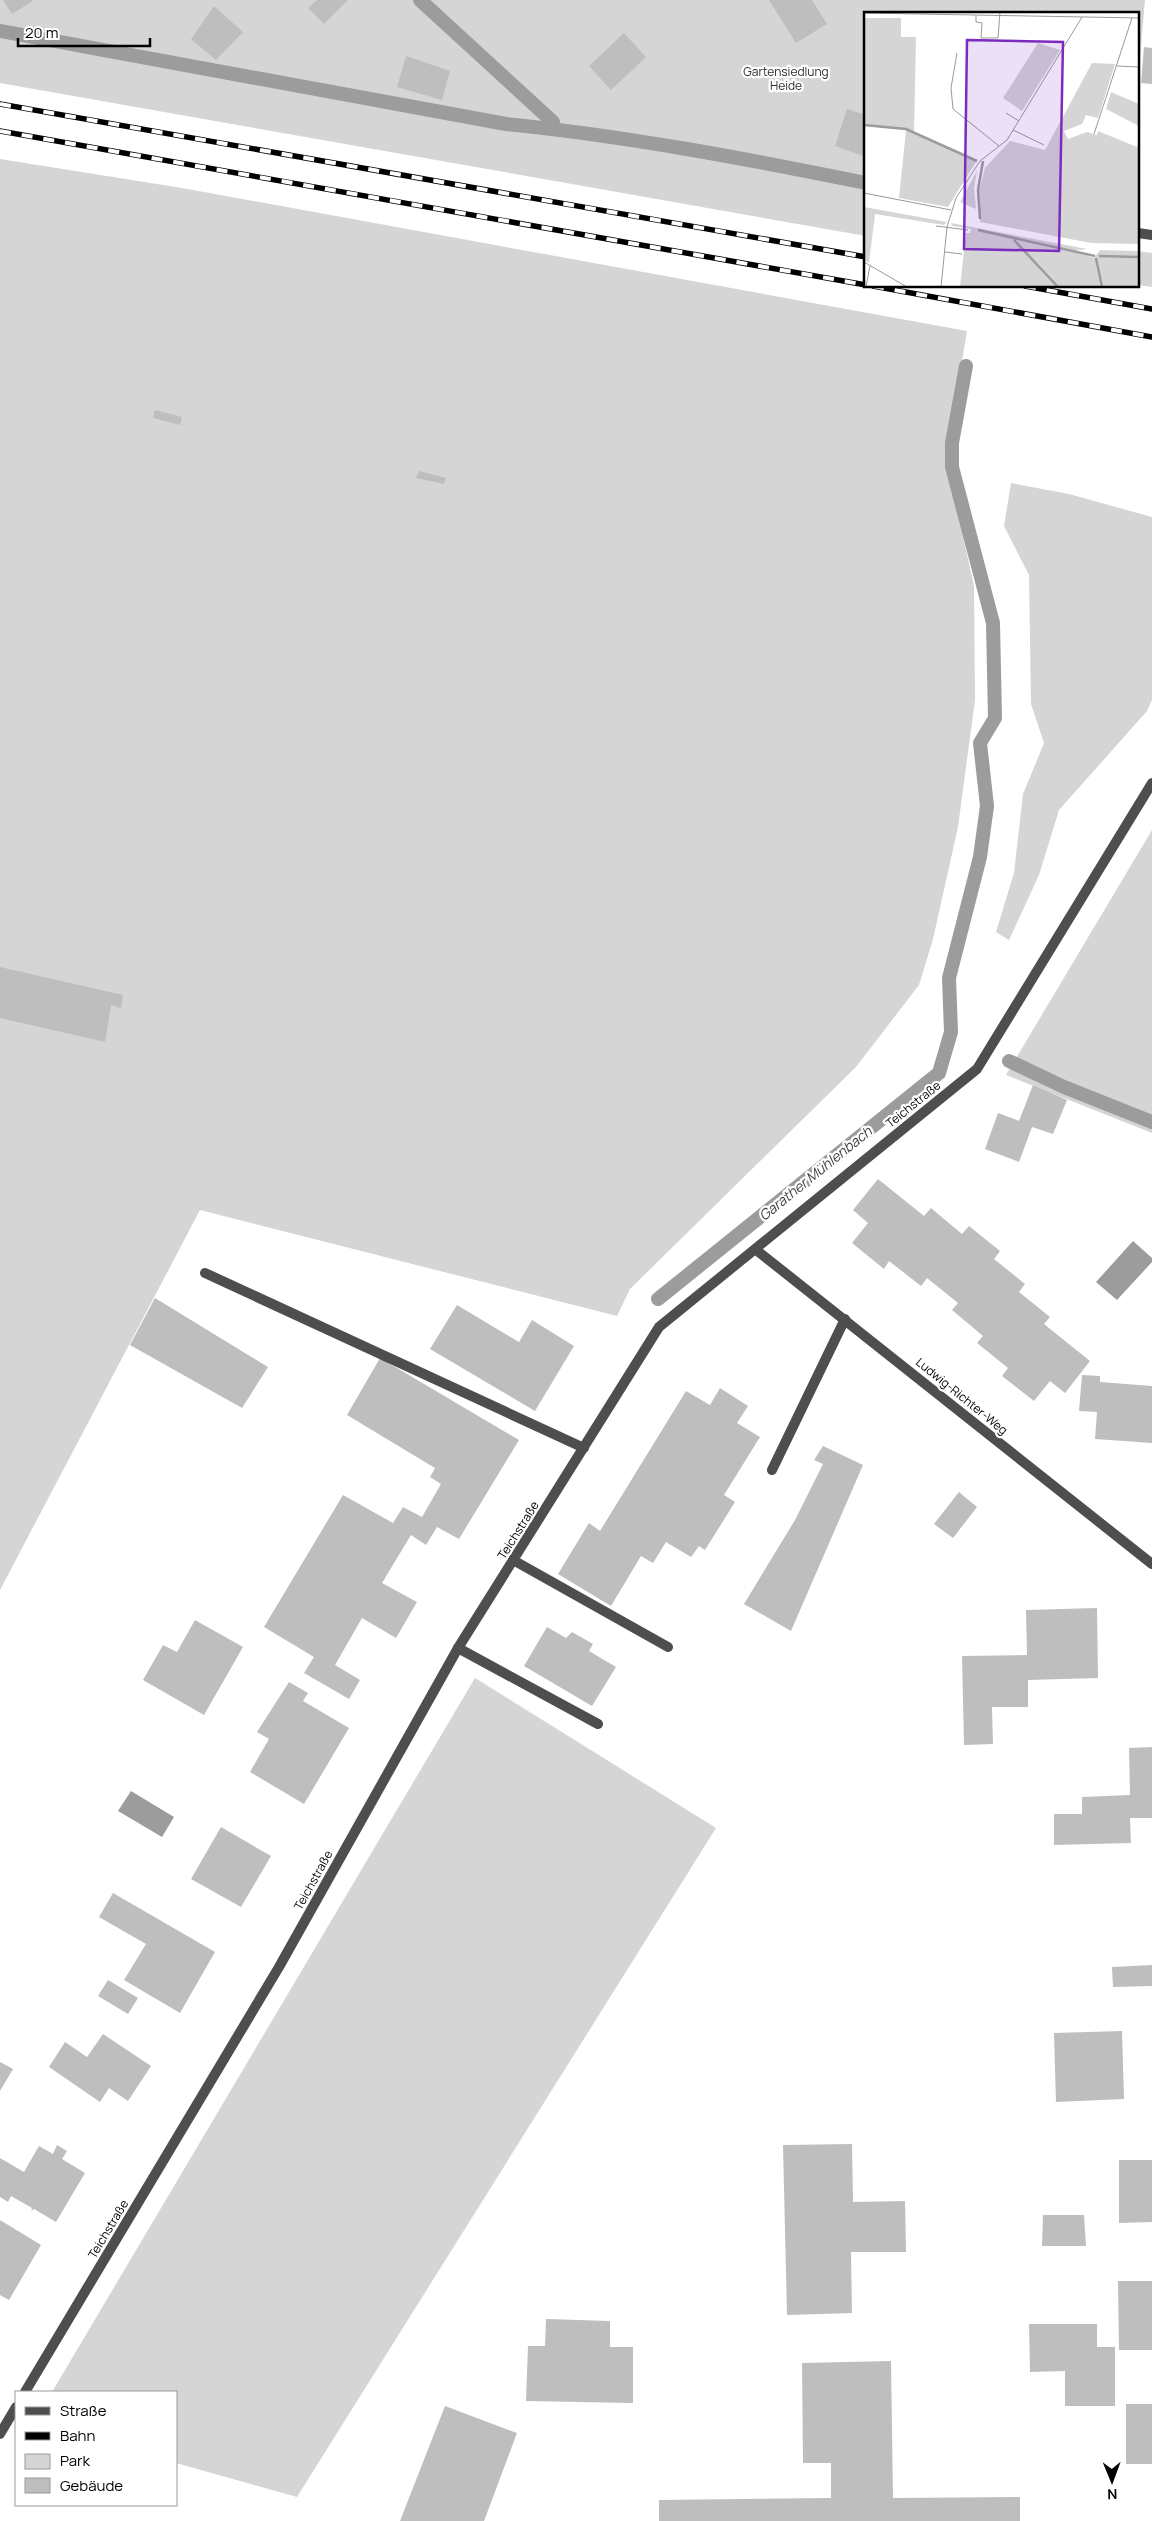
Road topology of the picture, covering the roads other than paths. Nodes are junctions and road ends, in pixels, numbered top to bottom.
1 (1152, 783) edge
2 (755, 1249) junction
3 (205, 1273) dead end
4 (845, 1319) junction
5 (584, 1448) junction
6 (772, 1470) dead end
7 (513, 1560) junction
8 (1152, 1564) edge
9 (668, 1647) dead end
10 (458, 1648) junction
11 (598, 1724) dead end
12 (26, 2391) edge
13 (15, 2409) edge
14 (0, 2434) edge

1 - 2 street, Teichstraße
2 - 4 street, Ludwig-Richter-Weg
2 - 5 street, Teichstraße
3 - 5 street
4 - 6 street
4 - 8 street, Ludwig-Richter-Weg
5 - 7 street, Teichstraße
7 - 9 street
7 - 10 street, Teichstraße
10 - 11 street
10 - 12 street, Teichstraße
13 - 14 street

